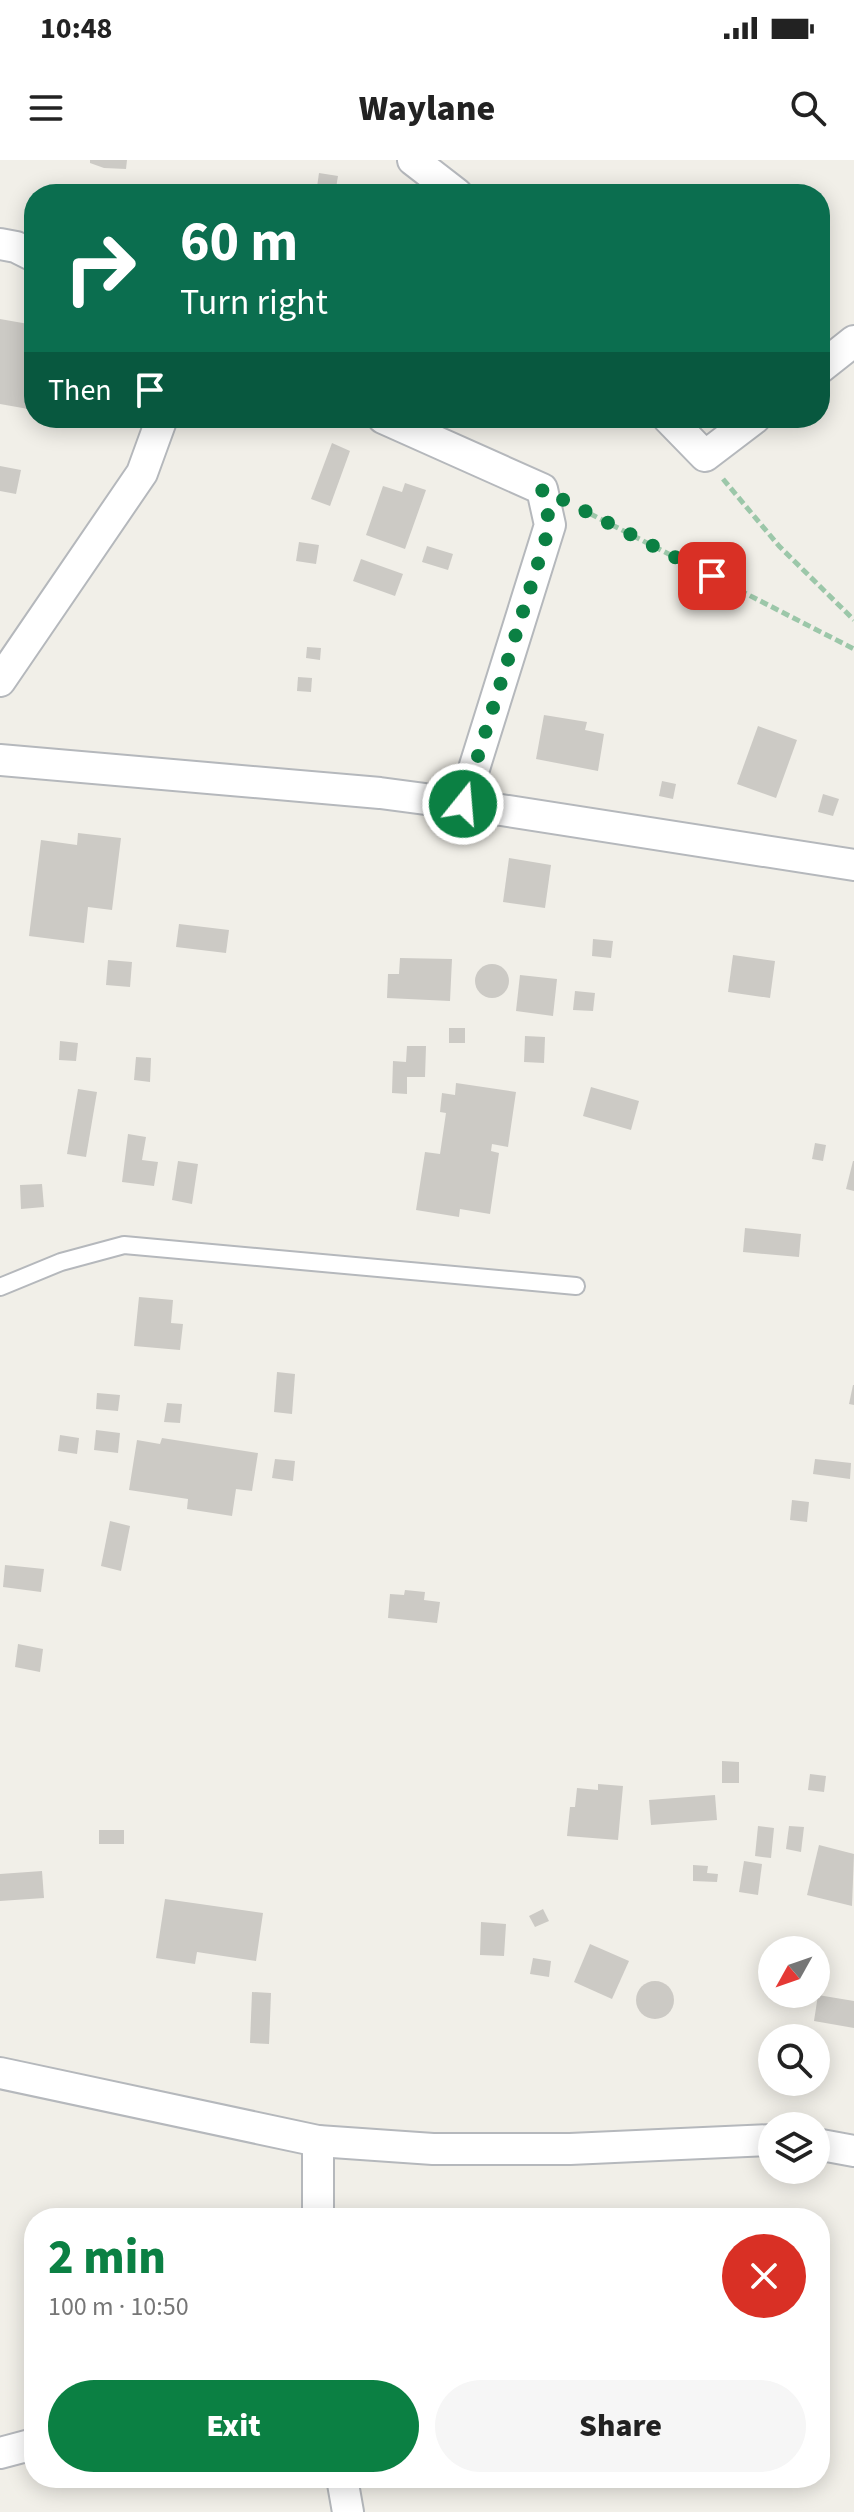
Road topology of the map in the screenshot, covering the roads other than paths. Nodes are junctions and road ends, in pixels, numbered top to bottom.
1 (413, 160) edge
2 (444, 184) edge
3 (0, 244) edge
4 (24, 251) edge
5 (854, 341) edge
6 (830, 360) edge
7 (158, 428) edge
8 (405, 428) edge
9 (678, 428) edge
10 (742, 428) edge
11 (0, 681) edge
12 (0, 760) edge
13 (463, 804) junction
14 (854, 865) edge
15 (576, 1286) dead end
16 (0, 1287) edge
17 (0, 2073) edge
18 (318, 2141) junction
19 (758, 2141) edge
20 (830, 2147) edge
21 (854, 2151) edge
22 (318, 2208) edge
23 (24, 2447) edge
24 (0, 2453) edge
25 (344, 2488) edge
26 (348, 2512) edge

1 - 2 street
3 - 4 street
5 - 6 street
7 - 11 street
8 - 13 street
9 - 10 street
12 - 13 street
13 - 14 street
15 - 16 lane
17 - 18 street
18 - 19 street
18 - 22 street
20 - 21 street
23 - 24 street
25 - 26 street

